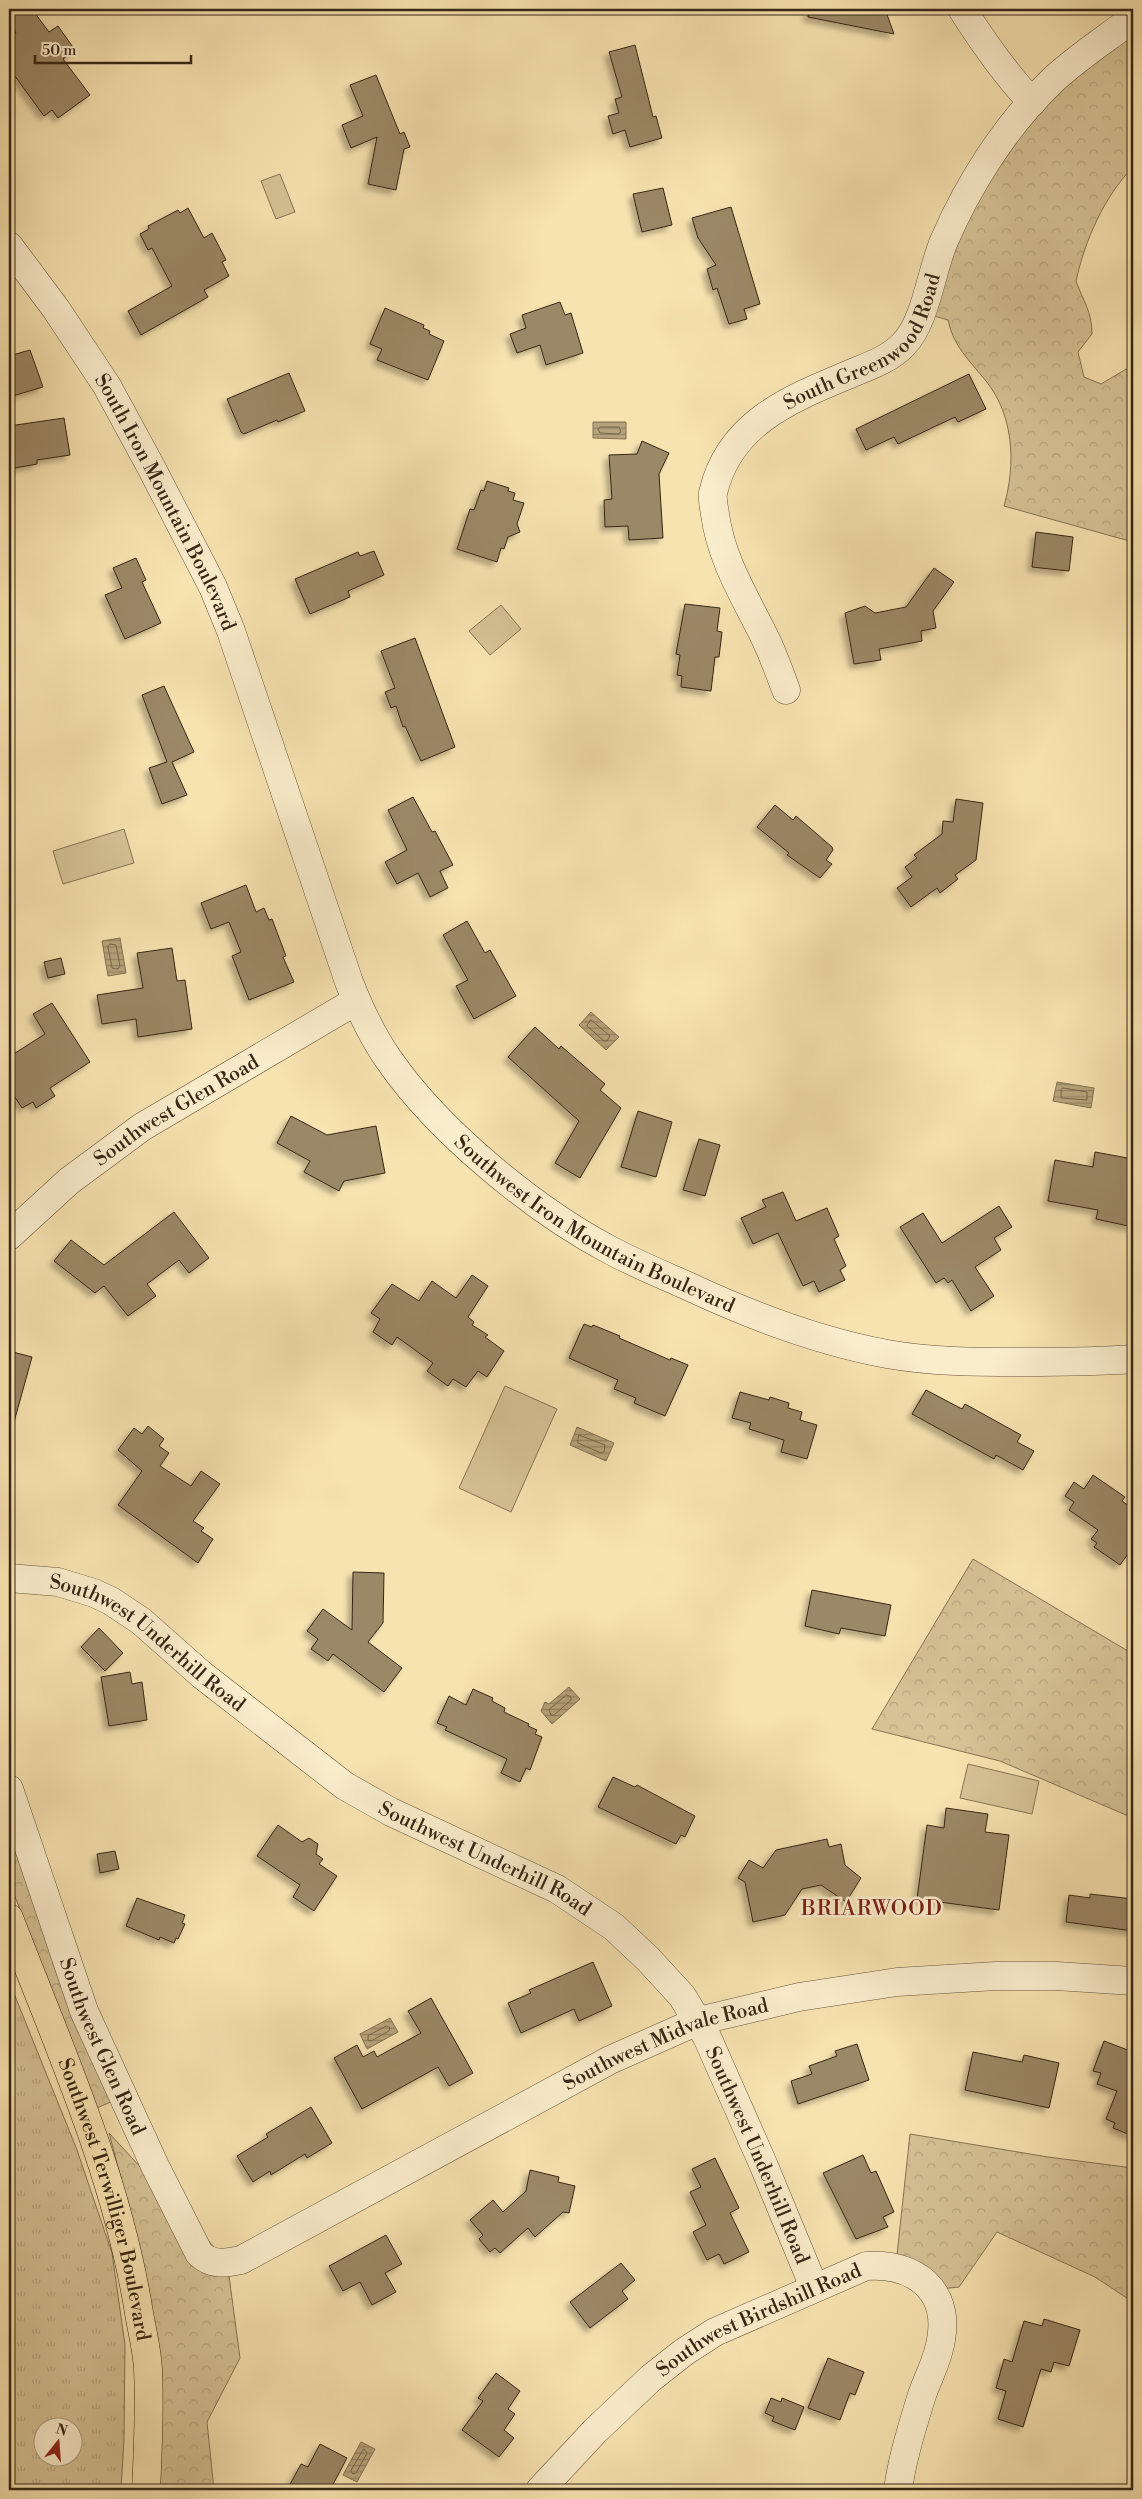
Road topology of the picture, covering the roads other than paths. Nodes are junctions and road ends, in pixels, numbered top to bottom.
1 (962, 9) edge
2 (1133, 20) edge
3 (1032, 102) junction
4 (9, 246) edge
5 (786, 690) dead end
6 (280, 779) joint
7 (356, 1001) junction
8 (9, 1236) edge
9 (1129, 1365) edge
10 (9, 1578) edge
11 (9, 1789) edge
12 (9, 1918) edge
13 (1133, 1981) edge
14 (698, 2021) junction
15 (241, 2260) joint
16 (814, 2287) junction
17 (146, 2490) edge
18 (540, 2490) edge
19 (898, 2490) edge

1 - 3 street
2 - 3 street, South Greenwood Road
3 - 5 street, South Greenwood Road
4 - 6 street, South Iron Mountain Boulevard
6 - 7 street, Southwest Iron Mountain Boulevard
7 - 8 street, Southwest Glen Road
7 - 9 street, Southwest Iron Mountain Boulevard
10 - 14 street, Southwest Underhill Road
11 - 15 street, Southwest Glen Road
12 - 17 main road, Southwest Terwilliger Boulevard
13 - 14 street, Southwest Midvale Road
14 - 15 street, Southwest Midvale Road
14 - 16 street, Southwest Underhill Road
16 - 18 street, Southwest Birdshill Road
16 - 19 street, Southwest Birdshill Road

